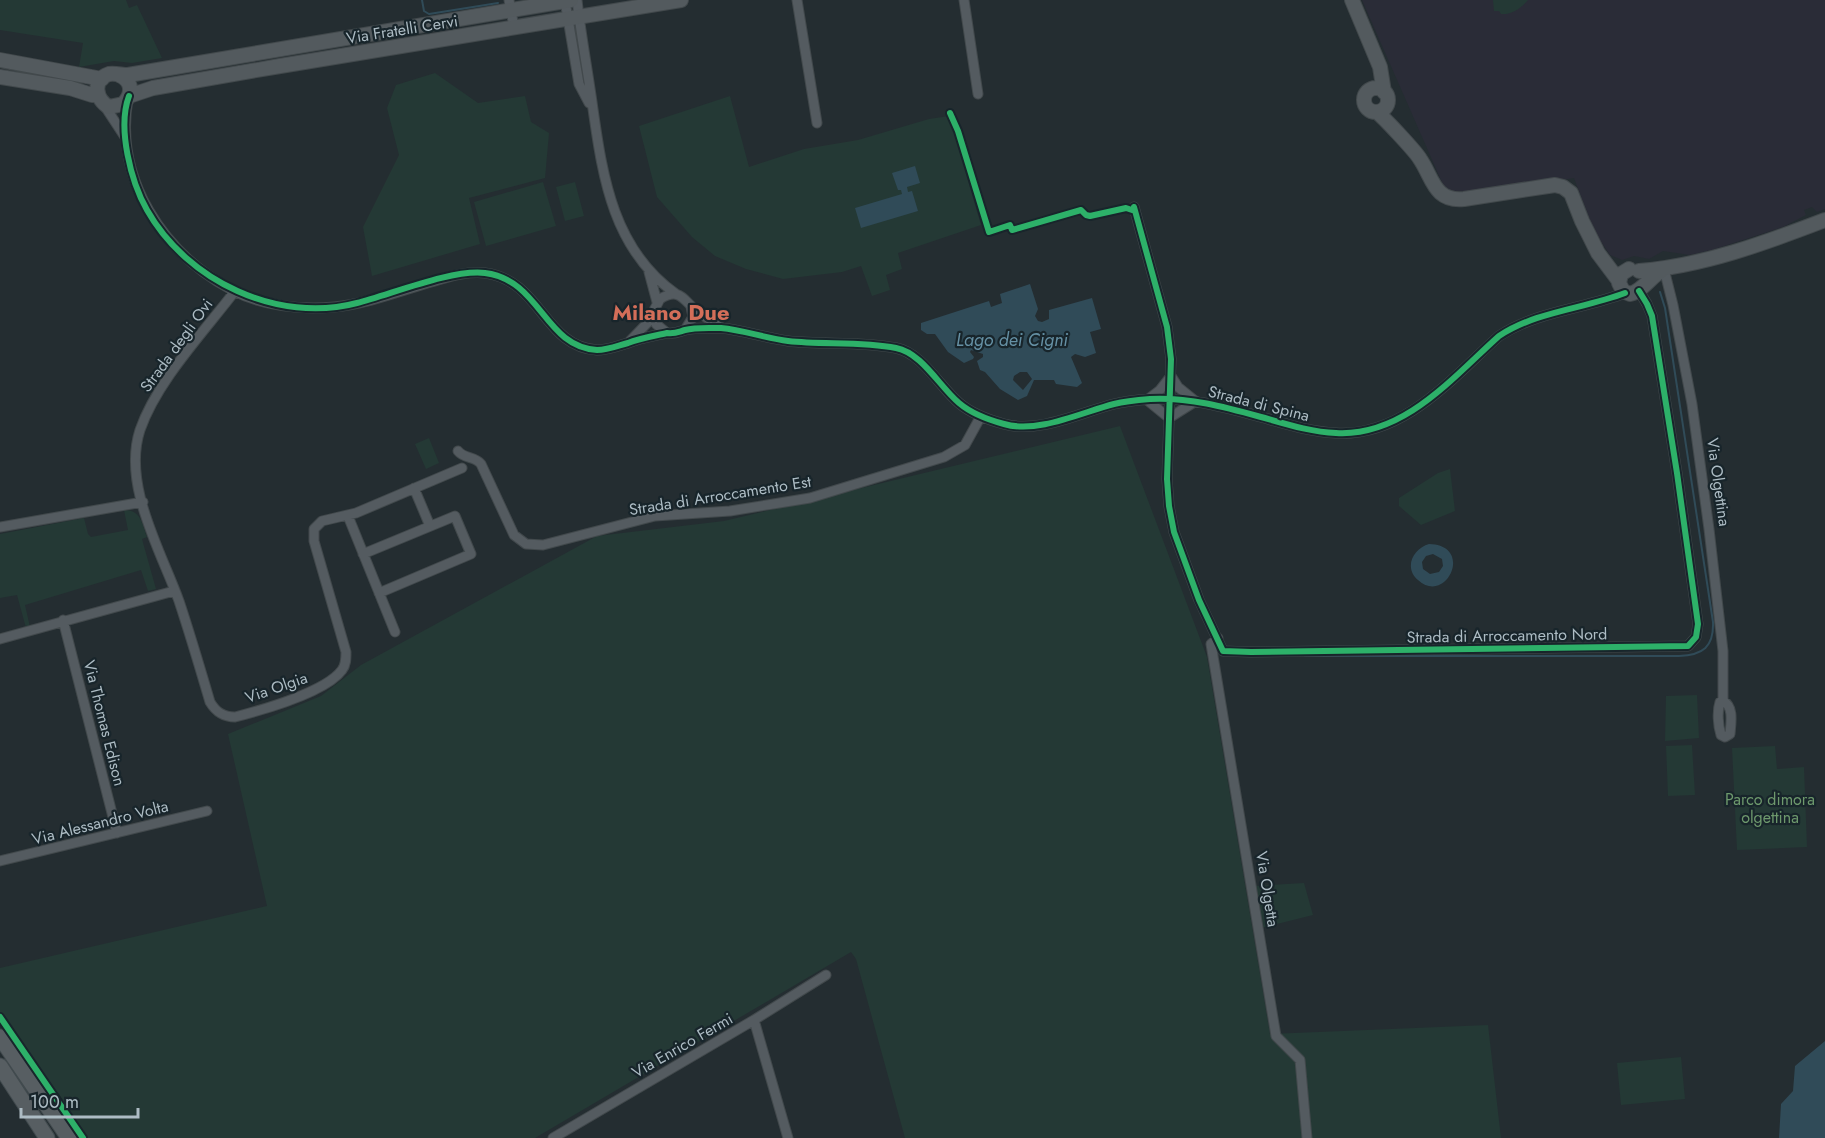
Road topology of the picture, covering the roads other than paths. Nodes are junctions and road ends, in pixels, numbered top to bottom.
1 (570, 0) edge
2 (577, 0) edge
3 (681, 0) edge
4 (797, 0) edge
5 (964, 0) edge
6 (1352, 0) edge
7 (566, 1) edge
8 (514, 5) edge
9 (574, 18) junction
10 (518, 27) junction
11 (0, 60) edge
12 (119, 75) junction
13 (0, 77) edge
14 (102, 78) junction
15 (1379, 91) junction
16 (978, 94) dead end
17 (128, 98) junction
18 (100, 99) junction
19 (1382, 113) junction
20 (817, 123) dead end
21 (125, 138) junction
22 (1134, 207) dead end
23 (1825, 220) edge
24 (1596, 248) junction
25 (1664, 269) junction
26 (648, 270) junction
27 (1634, 270) junction
28 (1629, 287) junction
29 (235, 291) junction
30 (676, 294) junction
31 (657, 302) junction
32 (691, 307) junction
33 (653, 317) junction
34 (723, 328) junction
35 (685, 330) junction
36 (667, 333) junction
37 (629, 342) junction
38 (1171, 376) junction
39 (1170, 399) junction
40 (1147, 400) junction
41 (1196, 401) junction
42 (981, 416) junction
43 (1170, 418) junction
44 (458, 451) dead end
45 (462, 468) dead end
46 (414, 488) junction
47 (143, 502) junction
48 (348, 516) junction
49 (0, 526) edge
50 (430, 526) junction
51 (363, 554) junction
52 (174, 591) junction
53 (379, 592) junction
54 (63, 621) junction
55 (395, 632) dead end
56 (1218, 638) junction
57 (0, 639) edge
58 (1723, 701) dead end
59 (207, 811) dead end
60 (117, 833) junction
61 (0, 861) edge
62 (826, 975) dead end
63 (754, 1020) junction
64 (0, 1037) edge
65 (0, 1066) edge
66 (47, 1138) edge
67 (69, 1138) edge
68 (553, 1138) edge
69 (788, 1138) edge
70 (1307, 1138) edge

1 - 7 street, Via Fratelli Cervi
2 - 9 street
3 - 9 street, Via Fratelli Cervi
4 - 20 street
5 - 16 street
6 - 15 street
7 - 8 street, Via Fratelli Cervi
7 - 9 street
8 - 10 street
8 - 12 street, Via Fratelli Cervi
9 - 10 street, Via Fratelli Cervi
9 - 26 street
10 - 17 street, Via Fratelli Cervi
11 - 14 street
12 - 14 street
12 - 17 street
13 - 18 street
14 - 18 street
15 - 19 street
15 - 19 street
17 - 18 street
17 - 21 street
18 - 21 street
19 - 24 street
21 - 29 street
22 - 38 street
23 - 25 street
24 - 27 street
24 - 28 street
25 - 27 street
25 - 28 street
25 - 58 street, Via Olgettina
26 - 30 street
26 - 31 street
27 - 28 street
27 - 28 street
28 - 41 street, Strada di Spina
28 - 56 street, Strada di Arroccamento Nord
29 - 37 street
29 - 47 street, Strada degli Ovi
30 - 31 street
30 - 32 street
31 - 33 street
32 - 34 street
32 - 35 street
33 - 36 street
33 - 37 street
34 - 35 street
34 - 42 street, Strada di Spina
35 - 36 street
36 - 37 street
38 - 39 street
38 - 40 street
38 - 41 street
39 - 40 street, Strada di Spina
39 - 41 street, Strada di Spina
39 - 43 street
40 - 42 street, Strada di Spina
40 - 43 street
41 - 43 street
42 - 44 street, Strada di Arroccamento Est
43 - 56 street
45 - 46 street, Via Olgia
46 - 48 street, Via Olgia
46 - 50 street
47 - 49 street
47 - 52 street, Strada degli Ovi
48 - 51 street
48 - 52 street, Via Olgia
50 - 51 street
50 - 53 street
51 - 53 street
52 - 54 street
53 - 55 street
54 - 57 street
54 - 60 street, Via Thomas Edison
56 - 70 street, Via Olgetta
59 - 60 street, Via Alessandro Volta
60 - 61 street, Via Alessandro Volta
62 - 63 street, Via Enrico Fermi
63 - 68 street, Via Enrico Fermi
63 - 69 street
64 - 67 main road
65 - 66 main road

